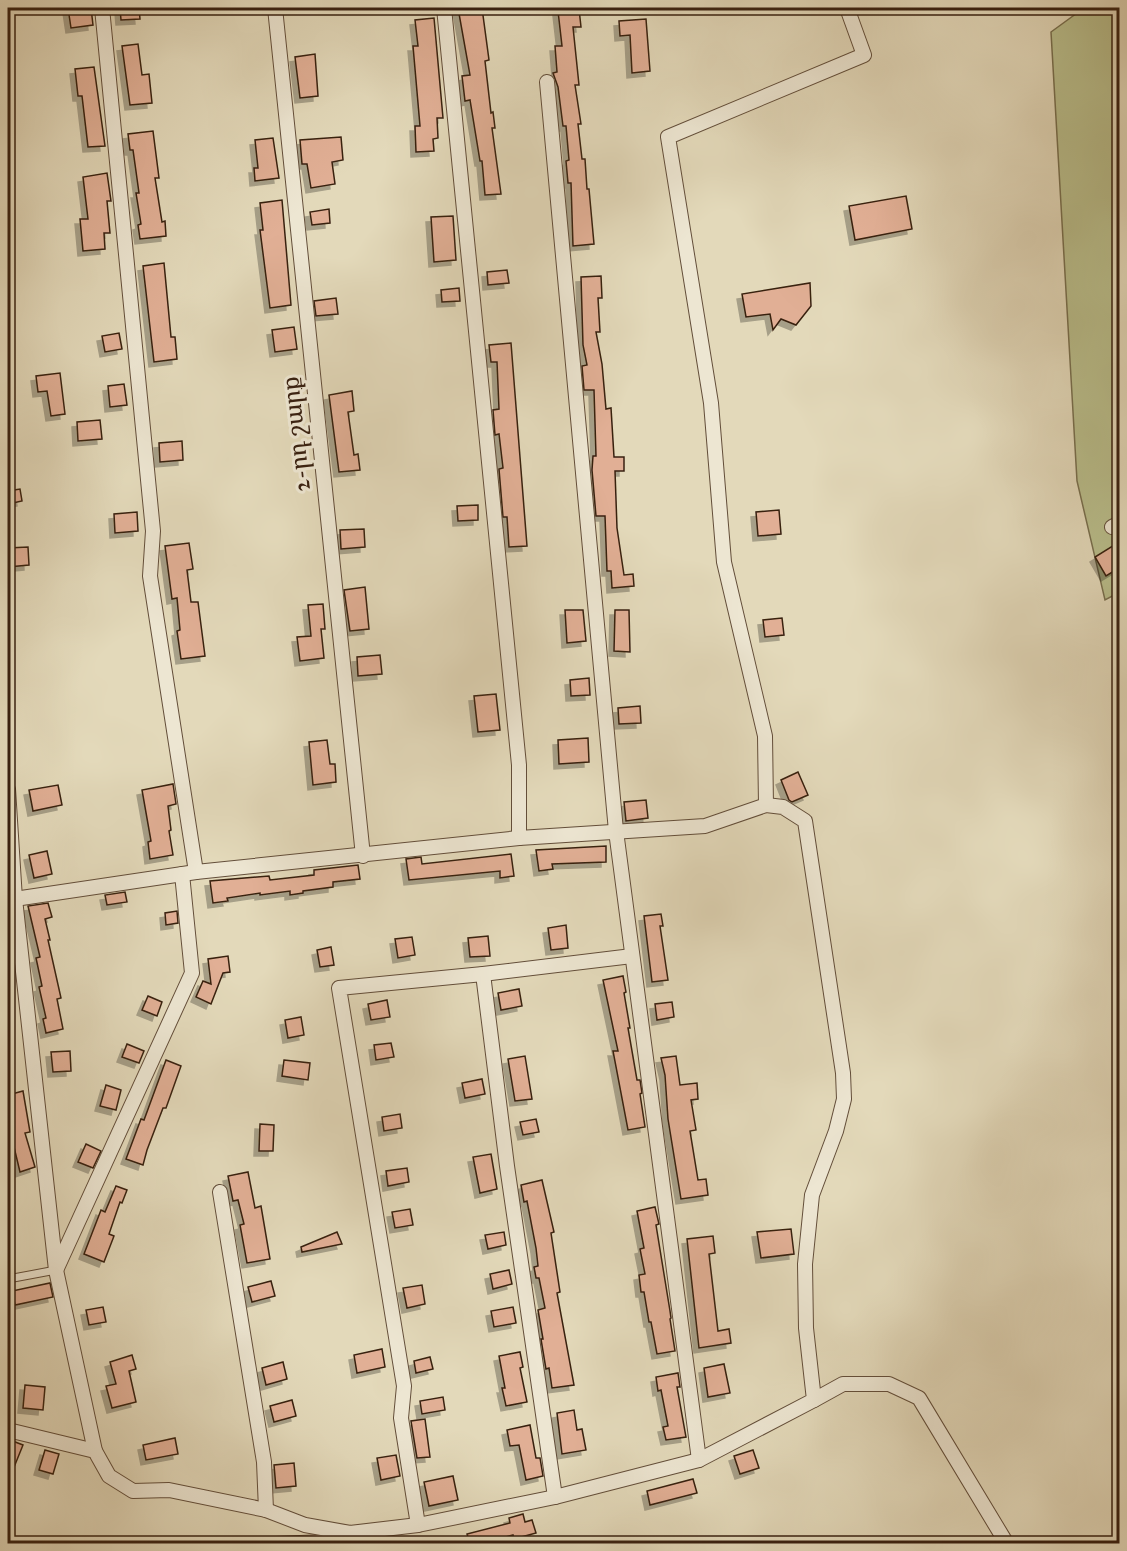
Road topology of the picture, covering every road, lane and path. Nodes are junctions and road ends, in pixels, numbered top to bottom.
1 (102, 8) edge
2 (275, 8) edge
3 (444, 8) edge
4 (848, 8) edge
5 (547, 82) dead end
6 (8, 789) edge
7 (766, 805) junction
8 (616, 831) junction
9 (519, 838) junction
10 (363, 856) junction
11 (196, 872) junction
12 (182, 874) junction
13 (11, 899) edge
14 (632, 956) junction
15 (483, 974) junction
16 (220, 1192) dead end
17 (56, 1270) junction
18 (8, 1280) edge
19 (814, 1400) junction
20 (8, 1430) edge
21 (95, 1451) junction
22 (699, 1460) junction
23 (555, 1497) junction
24 (266, 1510) junction
25 (418, 1525) junction
26 (350, 1533) junction
27 (276, 1544) edge
28 (1007, 1544) edge

1 - 11 street
2 - 10 street, 2-րդ շարք
3 - 9 street
4 - 7 street
5 - 8 street
6 - 13 street
7 - 8 street
7 - 19 street
8 - 9 street
8 - 14 street
9 - 10 street
10 - 11 street
11 - 12 street
12 - 13 street
12 - 17 street
13 - 17 street
14 - 15 street
14 - 22 street
15 - 23 street
15 - 25 street
16 - 24 street
17 - 18 lane
17 - 21 street
19 - 22 street
19 - 28 street
20 - 21 street
21 - 24 street
22 - 23 street
23 - 25 street
24 - 26 street
25 - 26 street
26 - 27 street

